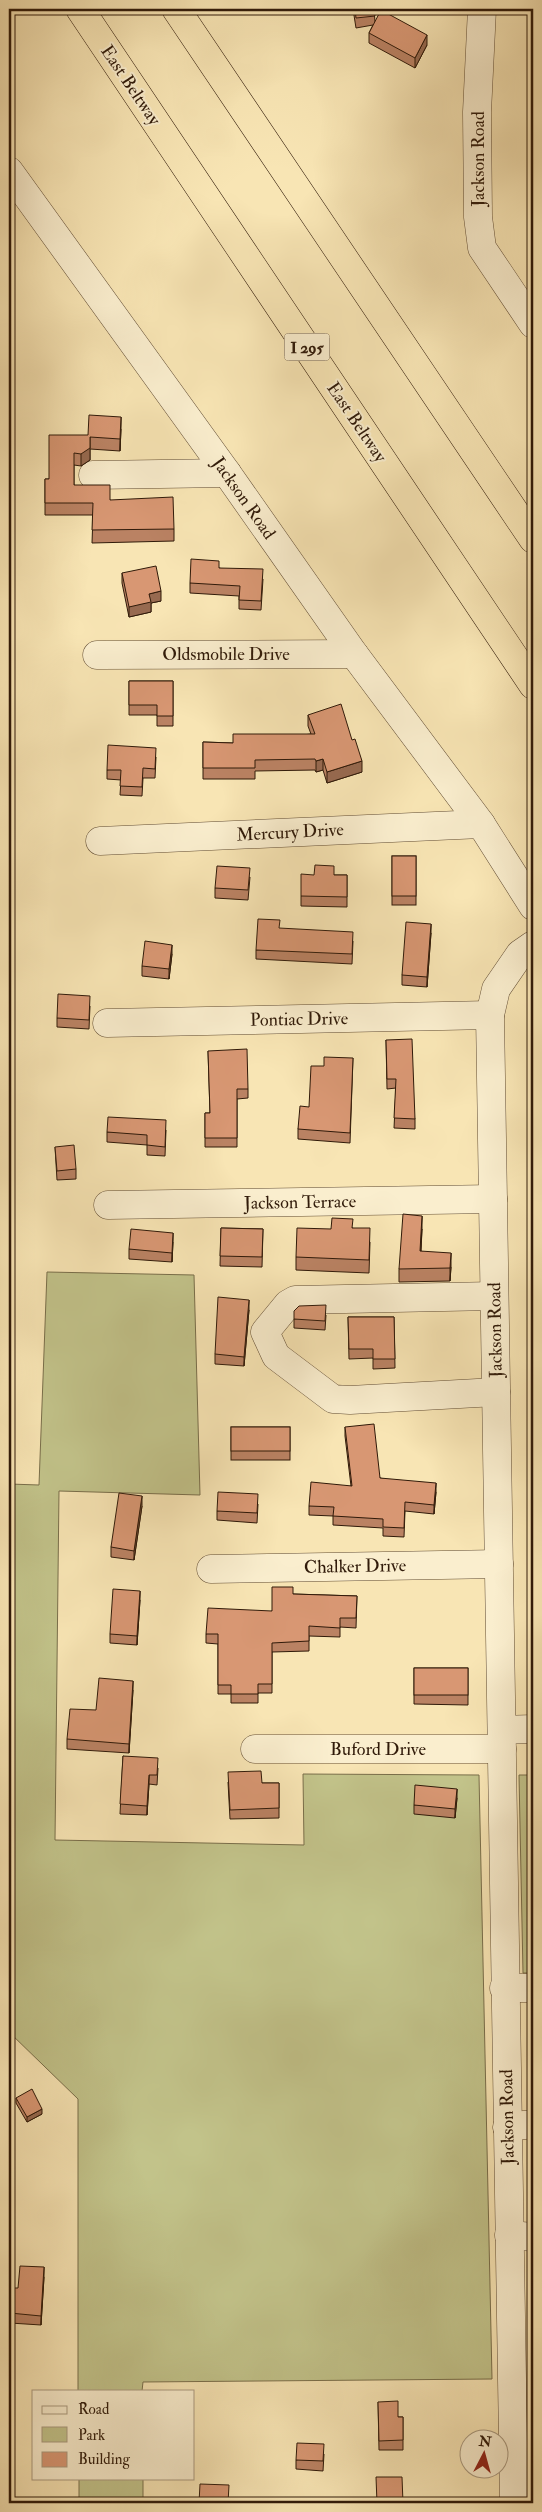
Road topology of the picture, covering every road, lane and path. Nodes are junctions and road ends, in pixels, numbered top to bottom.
1 (80, 9) edge
2 (176, 9) edge
3 (482, 9) edge
4 (9, 171) edge
5 (533, 324) edge
6 (227, 473) junction
7 (93, 475) dead end
8 (533, 539) edge
9 (354, 654) junction
10 (97, 655) dead end
11 (533, 685) edge
12 (481, 824) junction
13 (100, 841) dead end
14 (533, 906) edge
15 (533, 945) edge
16 (490, 1015) junction
17 (107, 1022) dead end
18 (492, 1198) junction
19 (108, 1205) dead end
20 (494, 1296) junction
21 (496, 1392) junction
22 (499, 1564) junction
23 (211, 1569) dead end
24 (533, 1729) edge
25 (502, 1740) junction
26 (255, 1749) dead end
27 (504, 1988) junction
28 (533, 1988) edge
29 (520, 2126) edge
30 (521, 2236) edge
31 (514, 2503) edge

1 - 11 highway, East Beltway / I 295
2 - 8 highway
3 - 5 street, Jackson Road
4 - 6 street, Jackson Road
6 - 7 street
6 - 9 street, Jackson Road
9 - 10 street, Oldsmobile Drive
9 - 12 street, Jackson Road
12 - 13 street, Mercury Drive
12 - 14 street, Jackson Road
15 - 16 street, Jackson Road
16 - 17 street, Pontiac Drive
16 - 18 street, Jackson Road
18 - 19 street, Jackson Terrace
18 - 20 street, Jackson Road
20 - 21 street, Jackson Road
20 - 21 street
21 - 22 street, Jackson Road
22 - 23 street, Chalker Drive
22 - 25 street, Jackson Road
24 - 25 street
25 - 26 street, Buford Drive
25 - 27 street, Jackson Road
27 - 28 street
27 - 29 street, Jackson Road
29 - 30 street, Jackson Road
30 - 31 street, Jackson Road

